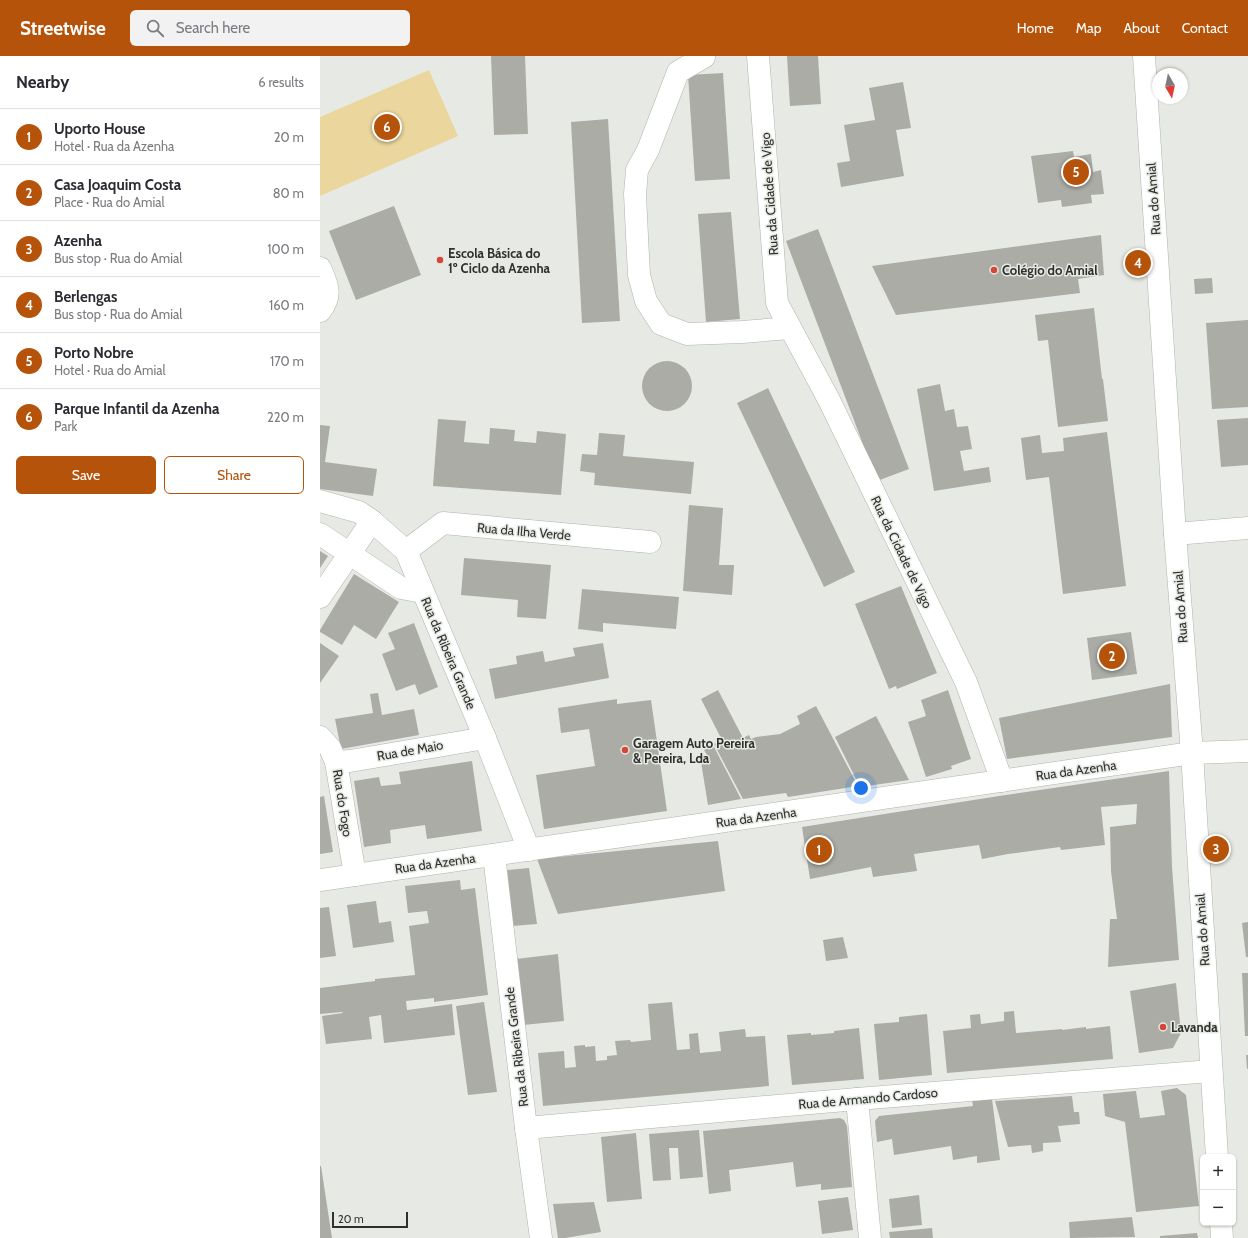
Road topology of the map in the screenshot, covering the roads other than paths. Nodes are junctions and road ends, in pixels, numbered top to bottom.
1 (758, 56) edge
2 (1144, 56) edge
3 (704, 57) dead end
4 (320, 268) edge
5 (320, 311) edge
6 (790, 328) junction
7 (320, 502) edge
8 (372, 521) junction
9 (1248, 528) edge
10 (320, 534) edge
11 (1175, 534) junction
12 (650, 542) dead end
13 (406, 551) junction
14 (349, 554) junction
15 (423, 592) junction
16 (320, 598) edge
17 (320, 737) edge
18 (485, 738) junction
19 (1248, 751) edge
20 (1192, 753) junction
21 (336, 762) junction
22 (1002, 781) junction
23 (529, 850) junction
24 (494, 855) junction
25 (355, 875) junction
26 (320, 880) edge
27 (1211, 1071) junction
28 (856, 1099) junction
29 (526, 1128) junction
30 (1217, 1154) edge
31 (1221, 1226) edge
32 (541, 1238) edge
33 (870, 1238) edge
34 (1222, 1238) edge

1 - 6 street, Rua da Cidade de Vigo
2 - 11 street, Rua do Amial
3 - 6 street
4 - 5 street
6 - 22 street, Rua da Cidade de Vigo
7 - 8 street, Rua da Ribeira Grande
8 - 13 street, Rua da Ribeira Grande
8 - 14 street
9 - 11 street
10 - 14 street
11 - 20 street, Rua do Amial
12 - 13 street, Rua da Ilha Verde
13 - 15 street, Rua da Ribeira Grande
14 - 15 street
14 - 16 street
15 - 18 street, Rua da Ribeira Grande
17 - 21 street, Rua do Fogo
18 - 21 street, Rua de Maio
18 - 23 street, Rua da Ribeira Grande
19 - 20 street, Rua da Azenha
20 - 22 street, Rua da Azenha
20 - 27 street, Rua do Amial
21 - 25 street, Rua do Fogo
22 - 23 street, Rua da Azenha
23 - 24 street, Rua da Azenha
24 - 25 street, Rua da Azenha
24 - 29 street, Rua da Ribeira Grande
25 - 26 street, Rua da Azenha
27 - 28 street, Rua de Armando Cardoso
27 - 30 street, Rua do Amial
28 - 29 street, Rua de Armando Cardoso
28 - 33 street
29 - 32 street, Rua da Ribeira Grande
31 - 34 street

